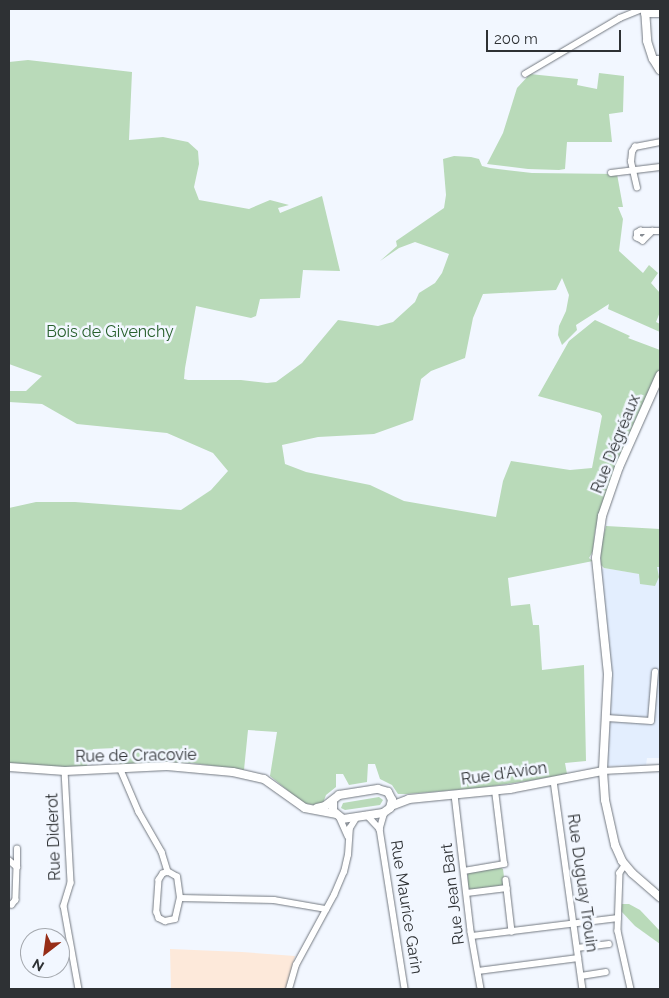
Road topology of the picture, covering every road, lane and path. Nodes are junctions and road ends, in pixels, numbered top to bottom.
1 (644, 10) edge
2 (660, 13) edge
3 (656, 59) edge
4 (660, 70) edge
5 (525, 74) dead end
6 (660, 142) edge
7 (660, 167) edge
8 (634, 170) junction
9 (611, 173) dead end
10 (637, 188) dead end
11 (652, 231) dead end
12 (660, 231) edge
13 (660, 375) edge
14 (655, 672) dead end
15 (607, 718) junction
16 (9, 767) edge
17 (660, 768) edge
18 (121, 770) junction
19 (65, 771) junction
20 (603, 771) junction
21 (554, 781) junction
22 (496, 791) junction
23 (389, 794) junction
24 (455, 795) junction
25 (409, 799) junction
26 (333, 801) junction
27 (391, 806) junction
28 (313, 809) junction
29 (385, 812) junction
30 (337, 816) junction
31 (367, 816) junction
32 (357, 817) junction
33 (380, 829) junction
34 (349, 838) junction
35 (17, 849) dead end
36 (9, 860) edge
37 (625, 866) junction
38 (17, 867) junction
39 (464, 871) junction
40 (168, 872) junction
41 (506, 880) dead end
42 (506, 888) junction
43 (467, 893) junction
44 (660, 896) edge
45 (180, 898) junction
46 (9, 905) edge
47 (326, 909) junction
48 (618, 918) junction
49 (574, 923) junction
50 (512, 932) junction
51 (472, 936) junction
52 (609, 944) dead end
53 (577, 948) junction
54 (578, 958) junction
55 (478, 971) junction
56 (606, 972) dead end
57 (581, 976) junction
58 (80, 989) edge
59 (289, 989) edge
60 (404, 989) edge
61 (481, 989) edge
62 (583, 989) edge
63 (631, 989) edge

1 - 2 street
1 - 3 street
1 - 5 street
3 - 4 street
6 - 8 street
7 - 8 street
8 - 9 street
8 - 10 street
11 - 12 street
13 - 15 street, Rue Dégréaux
14 - 15 street
15 - 20 street, Rue Dégréaux
16 - 19 street, Rue de Cracovie
17 - 20 street
18 - 19 street, Rue de Cracovie
18 - 28 street, Rue de Cracovie
18 - 40 street
19 - 58 street, Rue Diderot
20 - 21 street, Rue d'Avion
20 - 37 street, Rue Dégréaux
21 - 22 street, Rue d'Avion
21 - 49 street, Rue Duguay Trouin
22 - 24 street, Rue d'Avion
22 - 39 street
23 - 25 street, Rue d'Avion
23 - 26 street, Rue d'Avion
23 - 27 street
24 - 25 street, Rue d'Avion
24 - 39 street, Rue Jean Bart
25 - 27 street, Rue d'Avion
26 - 28 street
26 - 30 street
27 - 29 street
28 - 30 street, Rue de Cracovie
29 - 31 street, Rue de Cracovie
29 - 33 street, Rue Maurice Garin
30 - 32 street, Rue de Cracovie
30 - 34 street
31 - 32 street, Rue de Cracovie
31 - 33 street, Rue Maurice Garin
32 - 34 street
33 - 60 street, Rue Maurice Garin
34 - 47 street
35 - 38 street
36 - 38 street
37 - 44 street
37 - 48 street
38 - 46 street
39 - 43 street, Rue Jean Bart
40 - 45 street
40 - 45 street
41 - 42 street
42 - 43 street
42 - 50 street
43 - 51 street, Rue Jean Bart
45 - 47 street
47 - 59 street
48 - 49 street
48 - 63 street
49 - 50 street
49 - 53 street, Rue Duguay Trouin
50 - 51 street
51 - 55 street, Rue Jean Bart
52 - 53 street
53 - 54 street, Rue Duguay Trouin
54 - 55 street
54 - 57 street, Rue Duguay Trouin
55 - 61 street, Rue Jean Bart
56 - 57 street
57 - 62 street, Rue Duguay Trouin

